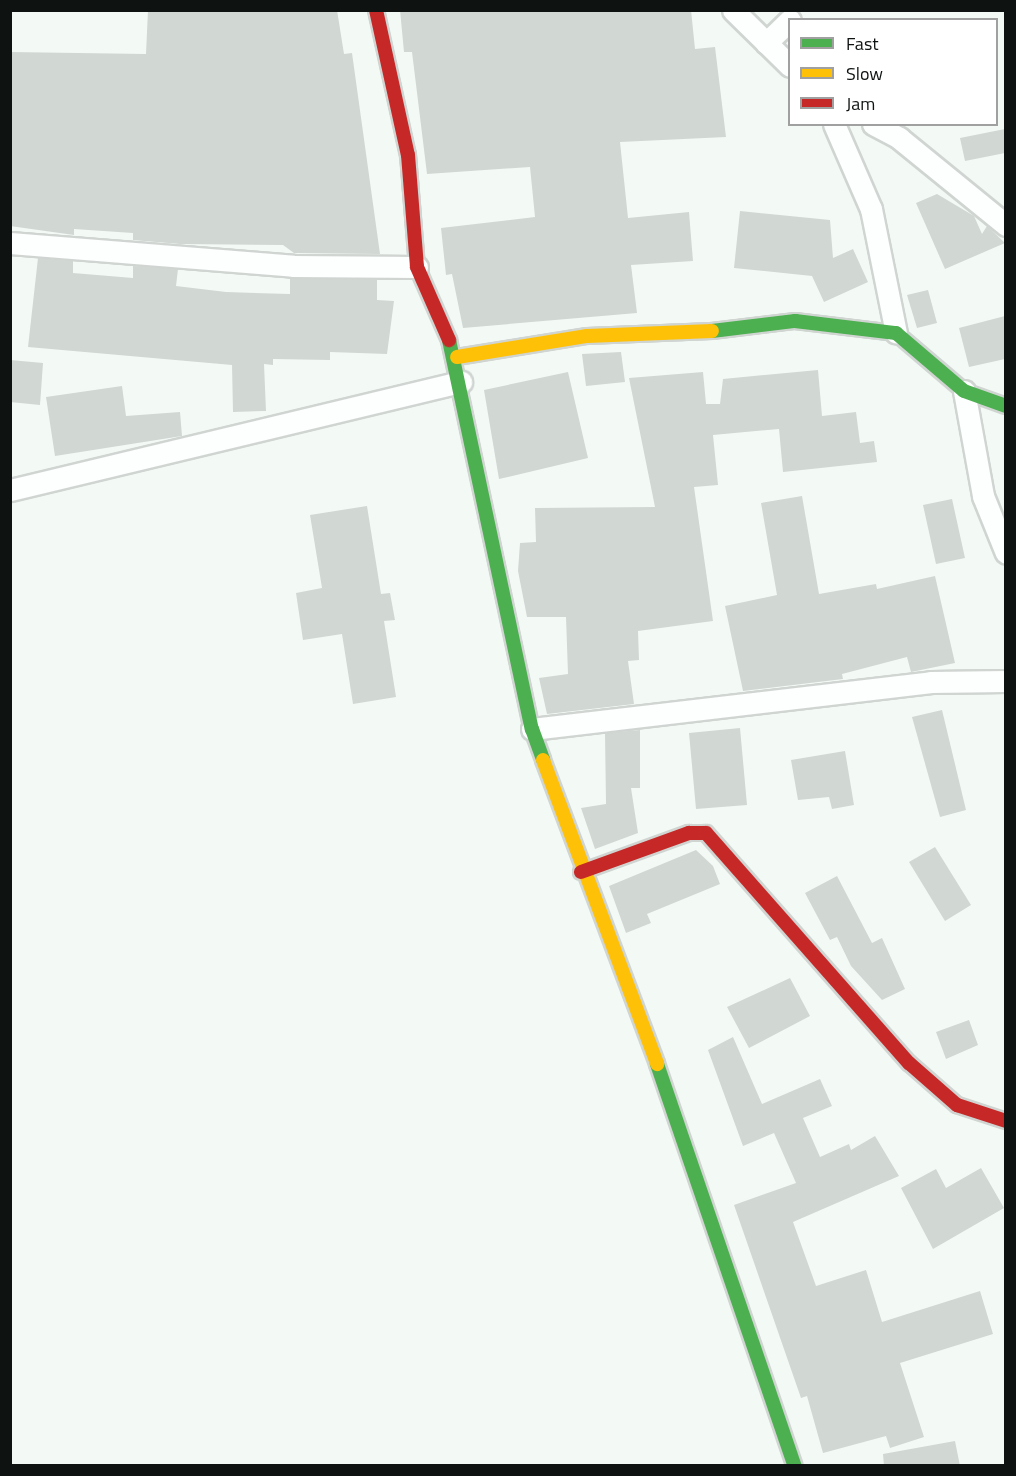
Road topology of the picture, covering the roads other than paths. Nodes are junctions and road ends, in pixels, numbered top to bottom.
1 (376, 10) edge
2 (733, 10) edge
3 (788, 22) edge
4 (766, 43) junction
5 (788, 65) edge
6 (835, 126) edge
7 (877, 126) edge
8 (1005, 225) edge
9 (10, 243) edge
10 (417, 267) junction
11 (896, 333) junction
12 (457, 357) junction
13 (461, 382) junction
14 (964, 391) junction
15 (1005, 406) edge
16 (10, 490) edge
17 (1005, 553) edge
18 (1005, 681) edge
19 (532, 729) junction
20 (581, 872) junction
21 (1005, 1121) edge
22 (795, 1466) edge

1 - 10 street
2 - 4 street
3 - 4 street
4 - 5 street
6 - 11 street
7 - 8 street
9 - 10 street
10 - 12 street
11 - 12 street
11 - 14 street
12 - 13 street
13 - 16 street
13 - 19 street
14 - 15 street
14 - 17 street
18 - 19 street
19 - 20 street
20 - 21 street
20 - 22 street

